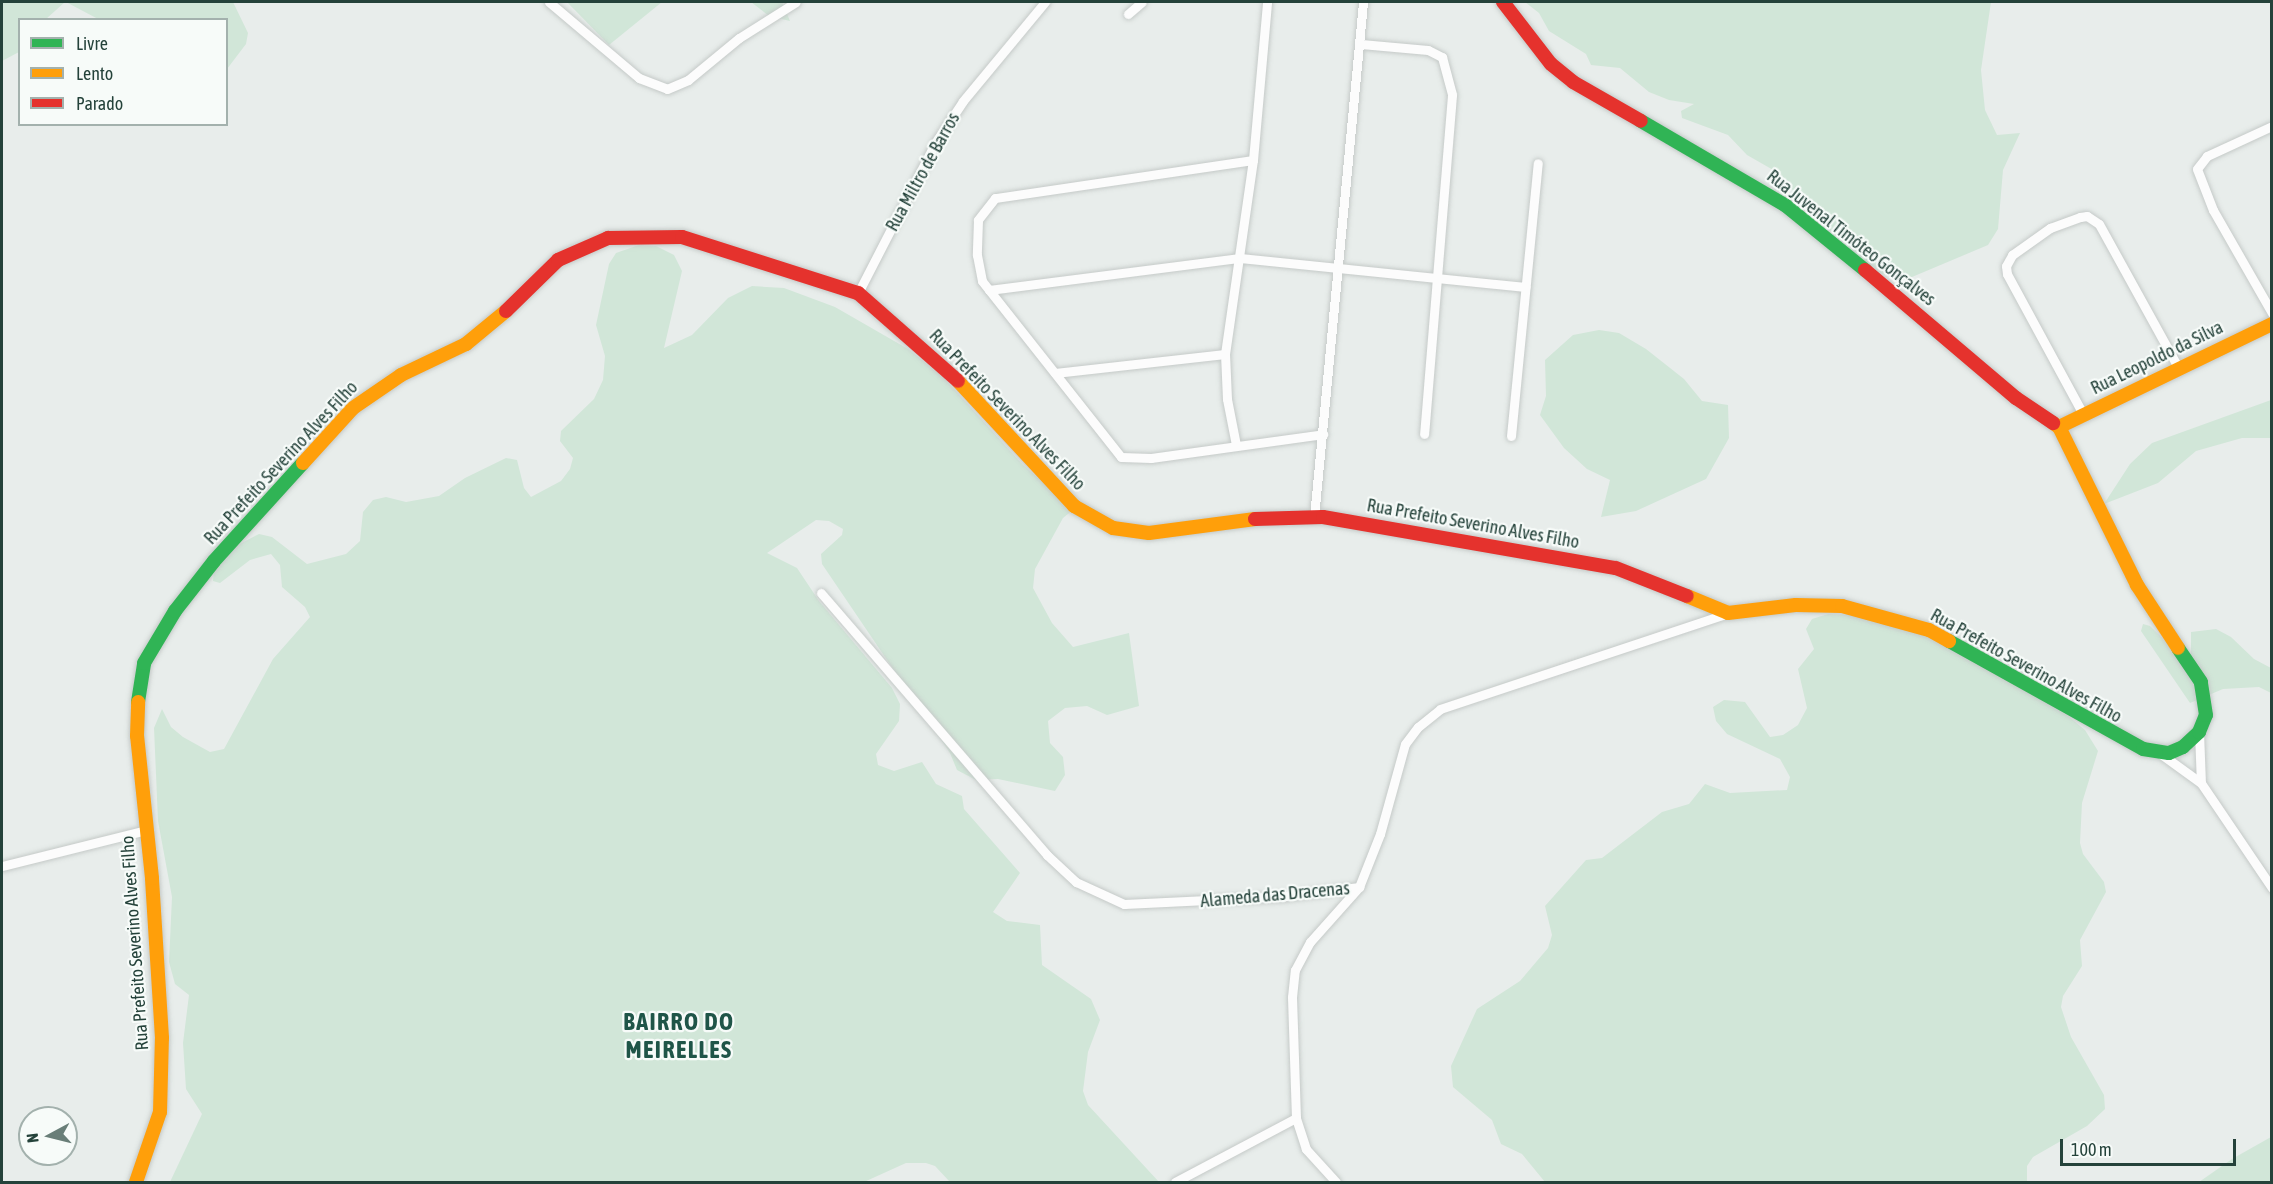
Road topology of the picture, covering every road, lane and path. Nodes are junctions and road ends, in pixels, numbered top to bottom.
1 (549, 2) edge
2 (796, 2) edge
3 (1045, 2) edge
4 (1142, 2) edge
5 (1267, 2) edge
6 (1363, 2) edge
7 (1503, 2) edge
8 (1128, 14) dead end
9 (1360, 44) junction
10 (2271, 126) edge
11 (1252, 160) junction
12 (1538, 163) dead end
13 (1240, 258) junction
14 (1339, 268) junction
15 (1436, 278) junction
16 (1526, 287) junction
17 (989, 290) junction
18 (858, 293) junction
19 (2271, 313) edge
20 (2271, 324) edge
21 (1225, 354) junction
22 (2178, 367) junction
23 (1055, 373) junction
24 (2083, 414) junction
25 (2059, 427) junction
26 (1323, 434) junction
27 (1424, 434) dead end
28 (1511, 436) dead end
29 (1236, 445) junction
30 (1314, 517) junction
31 (821, 593) dead end
32 (1728, 613) junction
33 (2199, 732) junction
34 (2159, 753) junction
35 (2201, 783) junction
36 (146, 830) junction
37 (2, 866) edge
38 (1359, 887) junction
39 (2271, 888) edge
40 (1296, 1118) junction
41 (136, 1182) edge
42 (1175, 1182) edge
43 (1336, 1182) edge

1 - 2 street
3 - 18 street, Rua Miltro de Barros
4 - 8 street
5 - 11 street
6 - 9 street
7 - 25 street, Rua Juvenal Timóteo Gonçalves
9 - 14 street
9 - 15 street
10 - 19 street
11 - 13 street
11 - 17 street
12 - 16 street
13 - 14 street
13 - 17 street
13 - 21 street
14 - 15 street
14 - 26 street
15 - 16 street
15 - 27 street
16 - 28 street
17 - 23 street
18 - 30 street, Rua Prefeito Severino Alves Filho
18 - 36 street, Rua Prefeito Severino Alves Filho
20 - 22 street, Rua Leopoldo da Silva
21 - 23 street
21 - 29 street
22 - 24 street, Rua Leopoldo da Silva
22 - 24 street
23 - 29 street
24 - 25 street, Rua Leopoldo da Silva
25 - 33 street
26 - 29 street
26 - 30 street
30 - 32 street, Rua Prefeito Severino Alves Filho
31 - 38 street, Alameda das Dracenas
32 - 34 street, Rua Prefeito Severino Alves Filho
32 - 38 street, Alameda das Dracenas
33 - 34 street
33 - 35 street
34 - 35 street
35 - 39 street
36 - 37 street
36 - 41 street, Rua Prefeito Severino Alves Filho
38 - 40 street
40 - 42 street
40 - 43 street

